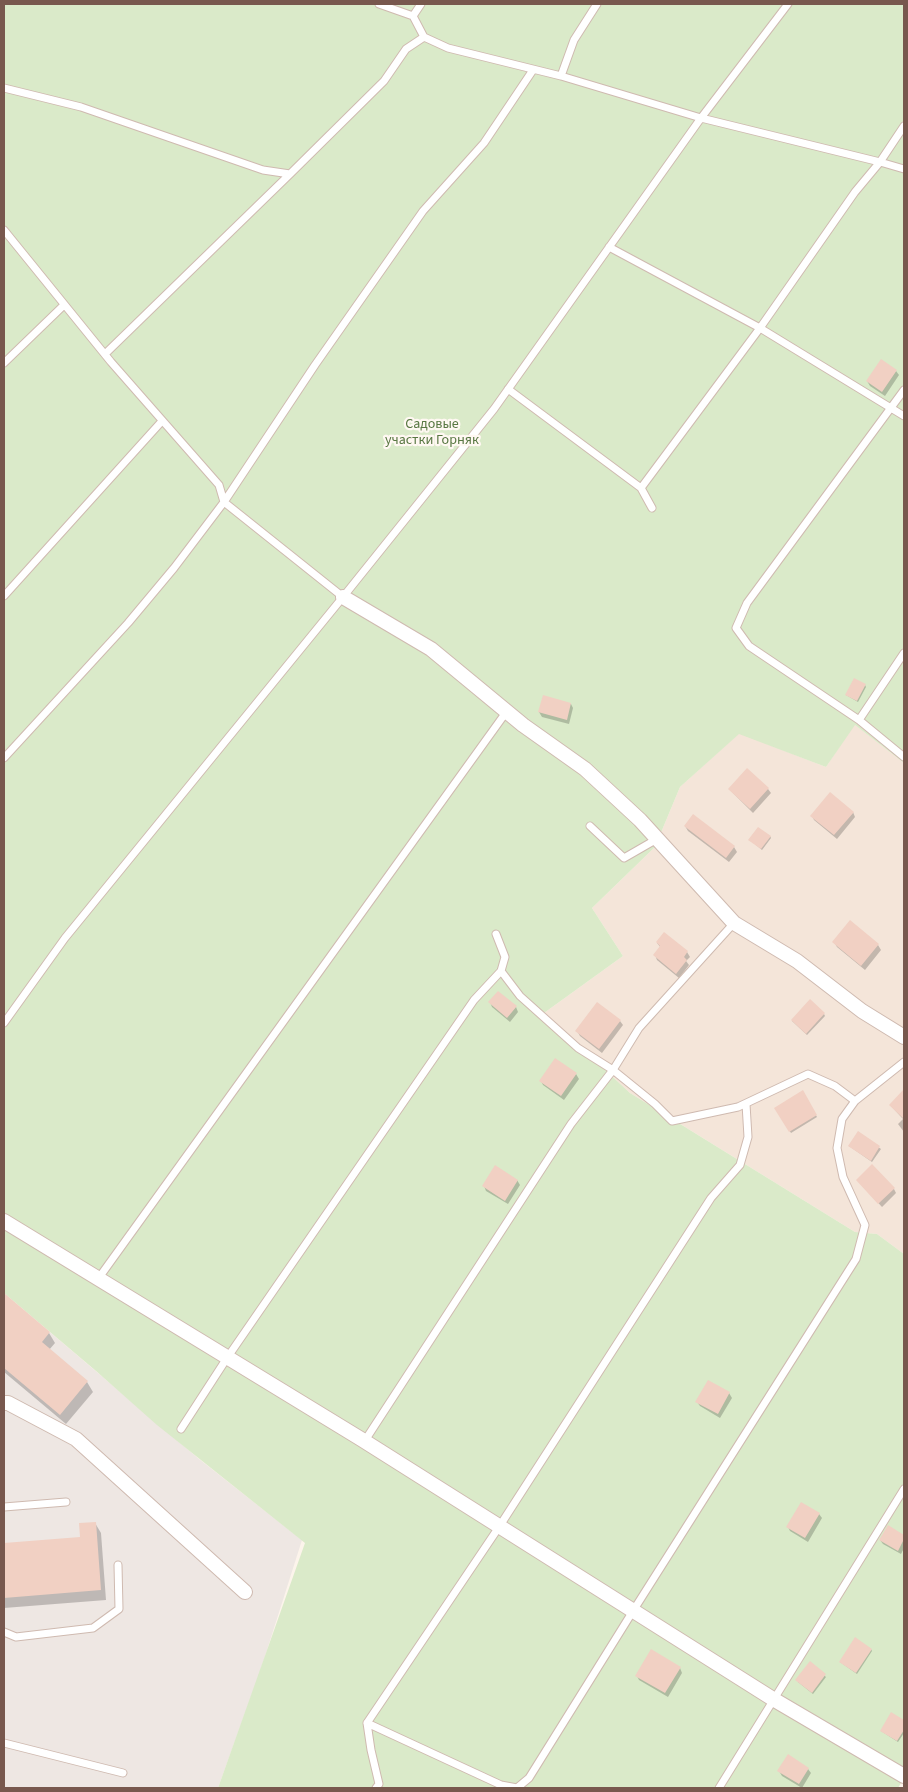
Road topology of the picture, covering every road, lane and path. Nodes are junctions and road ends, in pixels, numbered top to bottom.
1 (378, 4) edge
2 (421, 4) edge
3 (597, 4) edge
4 (788, 4) edge
5 (413, 16) junction
6 (424, 37) junction
7 (532, 70) junction
8 (561, 76) junction
9 (4, 88) edge
10 (701, 118) junction
11 (904, 126) edge
12 (880, 162) junction
13 (904, 169) edge
14 (290, 174) junction
15 (4, 230) edge
16 (609, 247) junction
17 (64, 305) junction
18 (760, 328) junction
19 (105, 354) junction
20 (4, 363) edge
21 (508, 388) junction
22 (904, 390) edge
23 (890, 408) junction
24 (904, 416) edge
25 (162, 421) junction
26 (641, 488) junction
27 (224, 502) junction
28 (652, 508) dead end
29 (4, 596) edge
30 (343, 597) junction
31 (904, 652) edge
32 (507, 711) junction
33 (859, 720) junction
34 (904, 757) edge
35 (4, 758) edge
36 (590, 826) dead end
37 (657, 839) junction
38 (734, 923) junction
39 (496, 934) dead end
40 (501, 971) junction
41 (4, 1023) edge
42 (904, 1037) edge
43 (904, 1062) edge
44 (613, 1070) junction
45 (855, 1101) junction
46 (746, 1104) junction
47 (4, 1221) edge
48 (98, 1279) junction
49 (228, 1358) junction
50 (4, 1403) edge
51 (181, 1429) dead end
52 (364, 1442) junction
53 (904, 1489) edge
54 (66, 1502) dead end
55 (4, 1507) edge
56 (499, 1527) junction
57 (118, 1565) dead end
58 (245, 1592) dead end
59 (633, 1611) junction
60 (4, 1632) edge
61 (773, 1698) junction
62 (367, 1723) junction
63 (4, 1743) edge
64 (123, 1773) dead end
65 (904, 1776) edge
66 (904, 1783) edge
67 (376, 1788) edge
68 (517, 1788) edge
69 (719, 1788) edge
70 (901, 1788) edge

1 - 5 lane
2 - 5 lane
3 - 8 lane
4 - 10 lane
5 - 6 lane
6 - 7 lane
6 - 14 lane
7 - 8 lane
7 - 27 lane
8 - 10 lane
9 - 14 lane
10 - 12 lane
10 - 16 lane
11 - 12 lane
12 - 13 lane
12 - 18 lane
14 - 19 lane
15 - 17 lane
16 - 18 lane
16 - 21 lane
17 - 19 lane
17 - 20 lane
18 - 23 lane
18 - 26 lane
19 - 25 lane
21 - 26 lane
21 - 30 lane
22 - 23 lane
23 - 24 lane
23 - 33 lane
25 - 27 lane
25 - 29 lane
26 - 28 lane
27 - 30 lane
27 - 35 lane
30 - 32 street
30 - 41 lane
31 - 33 lane
32 - 37 street
32 - 48 lane
33 - 34 lane
36 - 37 lane
37 - 38 street
38 - 42 street
38 - 44 lane
39 - 40 lane
40 - 44 lane
40 - 49 lane
43 - 45 lane
44 - 46 lane
44 - 52 lane
45 - 46 lane
45 - 59 lane
46 - 56 lane
47 - 48 street
48 - 49 street
49 - 51 lane
49 - 52 street
50 - 58 street
52 - 56 street
53 - 61 lane
54 - 55 lane
56 - 59 street
56 - 62 lane
57 - 60 lane
59 - 61 street
59 - 68 lane
61 - 65 street
61 - 69 lane
62 - 67 lane
62 - 68 lane
63 - 64 lane
66 - 70 street

